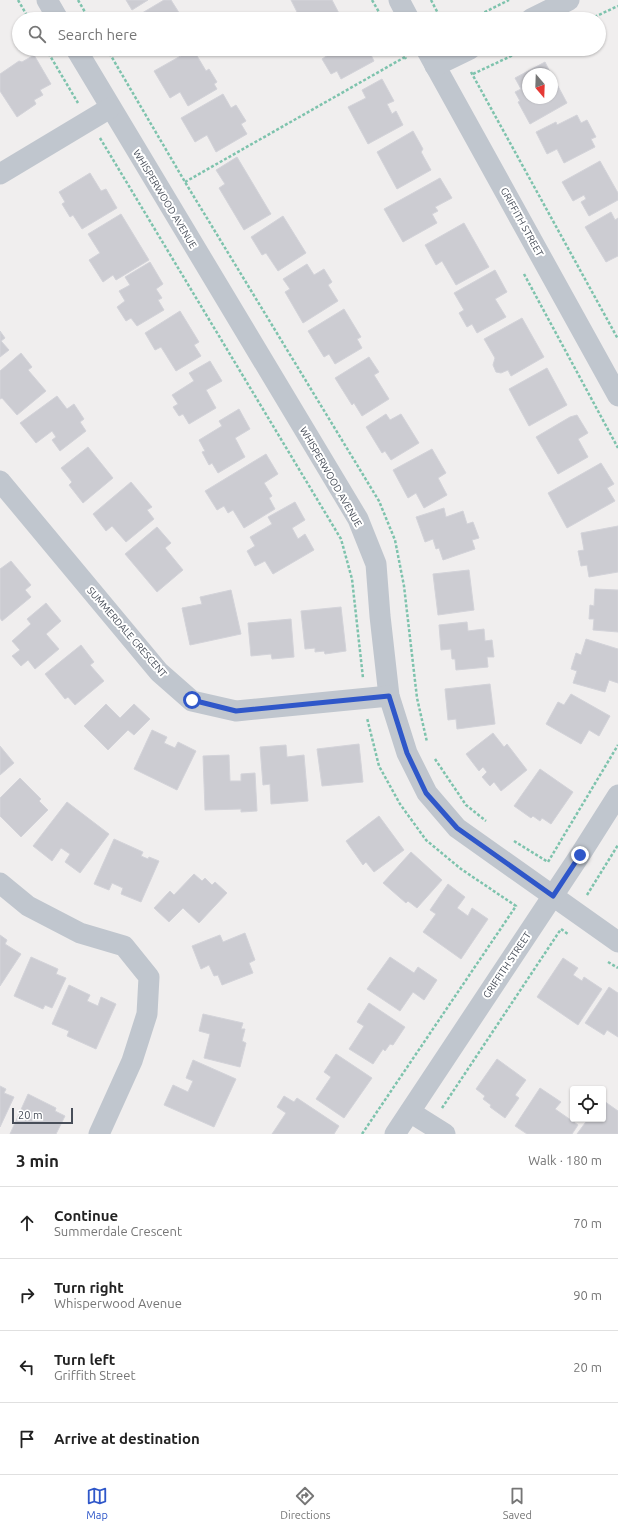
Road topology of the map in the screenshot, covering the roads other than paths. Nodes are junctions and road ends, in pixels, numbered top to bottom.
1 (47, 0) edge
2 (399, 0) edge
3 (569, 0) edge
4 (54, 12) edge
5 (405, 12) edge
6 (545, 12) edge
7 (80, 56) edge
8 (442, 56) edge
9 (431, 58) edge
10 (110, 108) junction
11 (0, 174) edge
12 (618, 396) edge
13 (0, 481) edge
14 (389, 696) junction
15 (618, 795) edge
16 (0, 883) edge
17 (553, 896) junction
18 (618, 942) edge
19 (410, 1112) junction
20 (99, 1134) edge
21 (395, 1134) edge
22 (445, 1134) edge

1 - 4 street
2 - 5 street
3 - 6 street
7 - 10 street, WHISPERWOOD AVENUE
8 - 9 street
9 - 12 street, GRIFFITH STREET
10 - 11 street
10 - 14 street, WHISPERWOOD AVENUE
13 - 14 street, SUMMERDALE CRESCENT
14 - 17 street, WHISPERWOOD AVENUE
15 - 17 street, GRIFFITH STREET
16 - 20 street
17 - 18 street, WHISPERWOOD AVENUE
17 - 19 street, GRIFFITH STREET
19 - 21 street, GRIFFITH STREET
19 - 22 street

